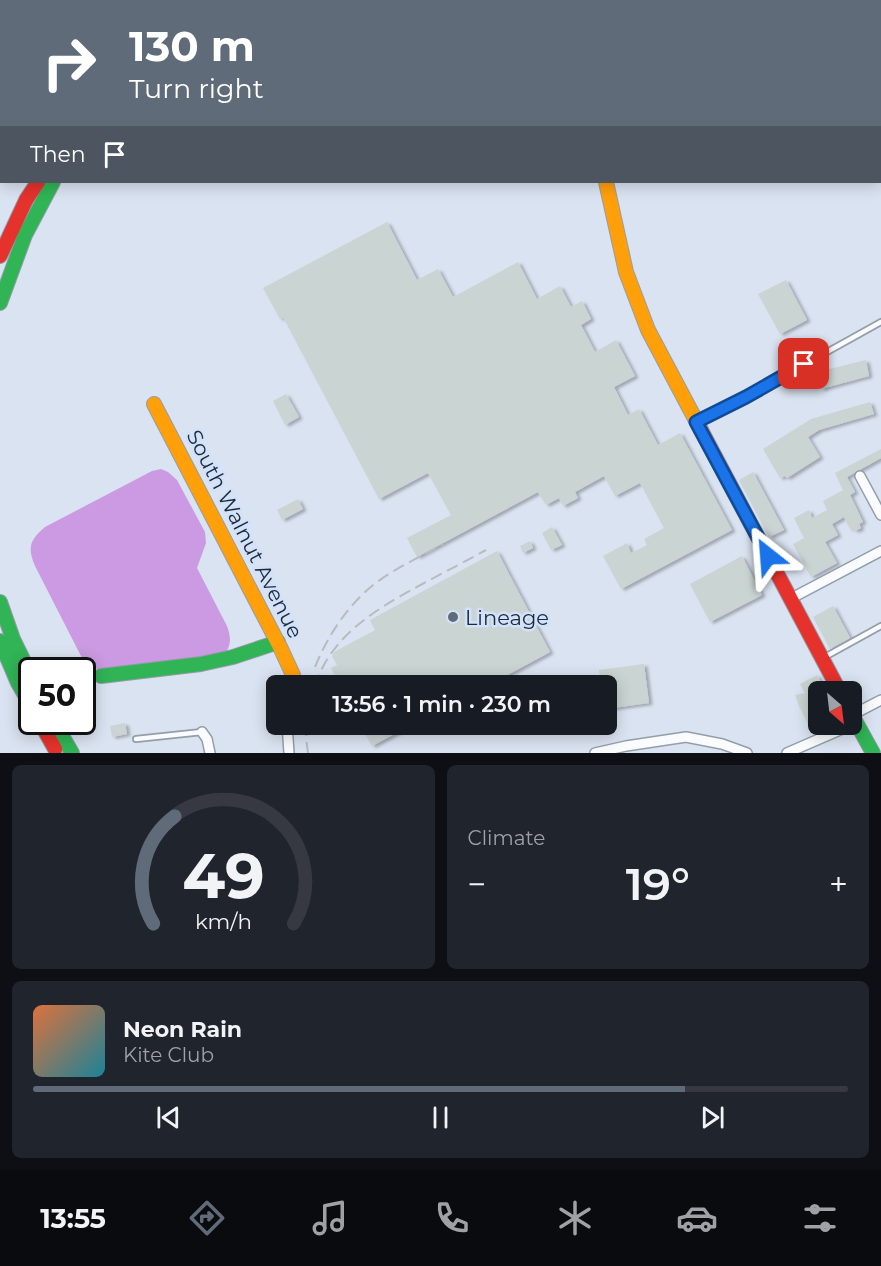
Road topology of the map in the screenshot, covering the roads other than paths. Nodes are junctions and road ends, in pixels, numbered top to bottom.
1 (37, 183) edge
2 (52, 183) edge
3 (606, 183) edge
4 (0, 256) edge
5 (0, 303) edge
6 (881, 322) edge
7 (154, 404) dead end
8 (696, 422) junction
9 (860, 476) dead end
10 (881, 515) edge
11 (881, 551) edge
12 (790, 599) junction
13 (0, 602) edge
14 (881, 626) edge
15 (0, 641) edge
16 (278, 642) junction
17 (22, 657) edge
18 (822, 658) junction
19 (293, 675) edge
20 (101, 676) dead end
21 (834, 681) edge
22 (18, 683) edge
23 (881, 700) edge
24 (862, 712) edge
25 (202, 732) joint
26 (862, 733) edge
27 (48, 735) edge
28 (62, 735) edge
29 (287, 735) edge
30 (820, 735) edge
31 (136, 739) dead end
32 (58, 753) edge
33 (72, 753) edge
34 (210, 753) edge
35 (289, 753) edge
36 (596, 753) edge
37 (747, 753) edge
38 (787, 753) edge
39 (873, 753) edge

1 - 4 main road
2 - 5 main road
3 - 8 main road
6 - 8 lane
7 - 16 main road, South Walnut Avenue
8 - 12 main road
9 - 10 street
11 - 12 street
12 - 18 main road
13 - 17 main road
14 - 18 lane
15 - 22 main road
16 - 19 main road, South Walnut Avenue
16 - 20 main road
18 - 21 main road
23 - 24 street
25 - 31 lane
25 - 34 street
26 - 39 main road
27 - 32 main road
28 - 33 main road
29 - 35 street
30 - 38 street
36 - 37 street

